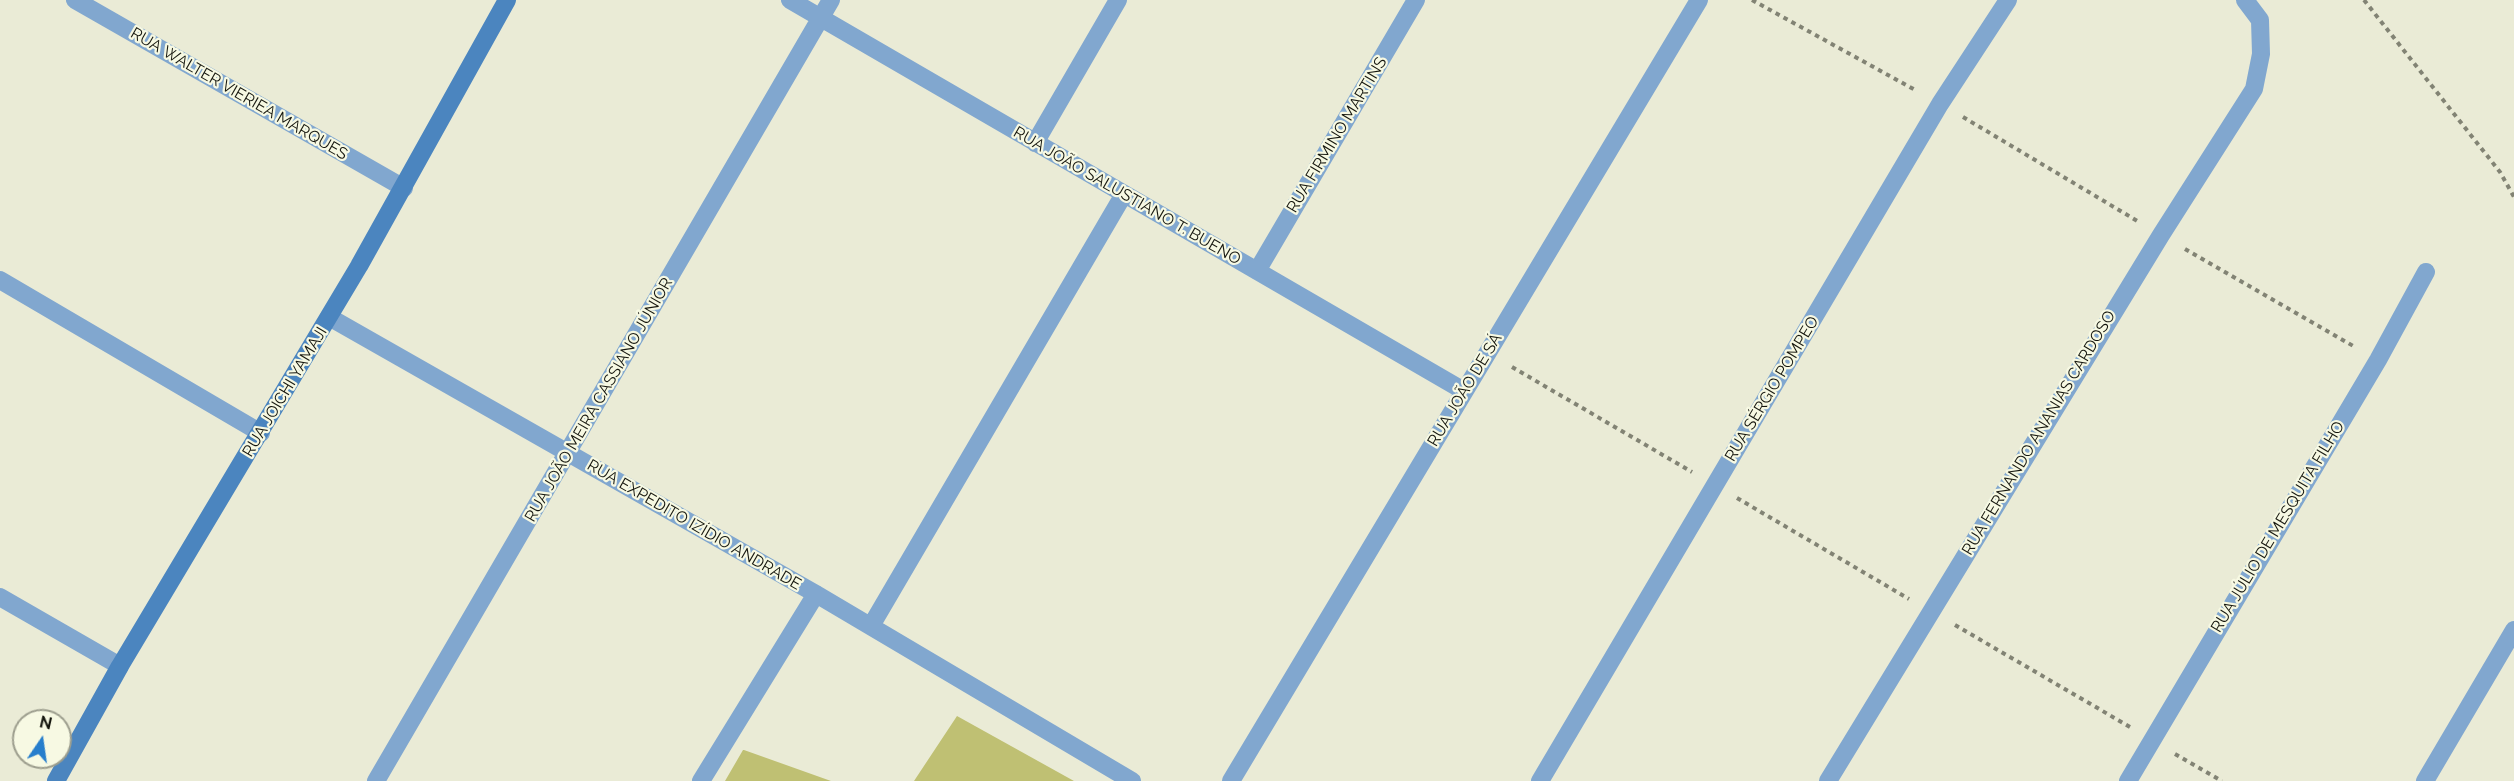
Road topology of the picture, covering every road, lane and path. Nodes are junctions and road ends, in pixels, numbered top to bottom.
1 (75, 0) edge
2 (507, 0) edge
3 (790, 0) edge
4 (831, 0) edge
5 (1118, 0) edge
6 (1416, 0) edge
7 (1699, 0) edge
8 (1752, 0) edge
9 (2008, 0) edge
10 (2245, 0) edge
11 (2364, 0) edge
12 (820, 18) junction
13 (1940, 104) junction
14 (1035, 143) junction
15 (404, 188) junction
16 (1124, 194) junction
17 (2514, 197) edge
18 (2161, 235) junction
19 (1257, 271) junction
20 (2426, 272) dead end
21 (0, 280) edge
22 (329, 318) junction
23 (1488, 353) junction
24 (2378, 360) junction
25 (1464, 391) junction
26 (261, 433) junction
27 (569, 453) junction
28 (1715, 485) junction
29 (816, 594) junction
30 (0, 597) edge
31 (1930, 611) junction
32 (871, 626) junction
33 (2514, 630) edge
34 (120, 666) junction
35 (2152, 740) junction
36 (56, 781) edge
37 (376, 781) edge
38 (701, 781) edge
39 (1132, 781) edge
40 (1231, 781) edge
41 (1540, 781) edge
42 (1828, 781) edge
43 (2128, 781) edge
44 (2222, 781) edge
45 (2425, 781) edge

1 - 15 street, RUA WALTER VIERIEA MARQUES
2 - 15 main road, RUA JOICHI YAMAJI
3 - 12 street, RUA JOÃO SALUSTIANO T. BUENO
4 - 12 street, RUA JOÃO MEIRA CASSIANO JÚNIOR
5 - 14 street
6 - 19 street, RUA FIRMINO MARTINS
7 - 23 street, RUA JOÃO DE SÁ
8 - 13 path
9 - 13 street, RUA SÉRGIO POMPEO
10 - 18 street, RUA FERNANDO ANANIAS CARDOSO
11 - 17 path
12 - 14 street, RUA JOÃO SALUSTIANO T. BUENO
12 - 27 street, RUA JOÃO MEIRA CASSIANO JÚNIOR
13 - 18 path
13 - 28 street, RUA SÉRGIO POMPEO
14 - 16 street, RUA JOÃO SALUSTIANO T. BUENO
15 - 22 main road, RUA JOICHI YAMAJI
16 - 19 street, RUA JOÃO SALUSTIANO T. BUENO
16 - 32 street
18 - 24 path
18 - 31 street, RUA FERNANDO ANANIAS CARDOSO
19 - 25 street, RUA JOÃO SALUSTIANO T. BUENO
20 - 24 street, RUA JÚLIO DE MESQUITA FILHO
21 - 26 street
22 - 26 main road, RUA JOICHI YAMAJI
22 - 27 street, RUA EXPEDITO IZÍDIO ANDRADE
23 - 25 street, RUA JOÃO DE SÁ
23 - 28 path
24 - 35 street, RUA JÚLIO DE MESQUITA FILHO
25 - 40 street, RUA JOÃO DE SÁ
26 - 34 main road, RUA JOICHI YAMAJI
27 - 29 street, RUA EXPEDITO IZÍDIO ANDRADE
27 - 37 street, RUA JOÃO MEIRA CASSIANO JÚNIOR
28 - 31 path
28 - 41 street, RUA SÉRGIO POMPEO
29 - 32 street, RUA EXPEDITO IZÍDIO ANDRADE
29 - 38 street
30 - 34 street
31 - 35 path
31 - 42 street, RUA FERNANDO ANANIAS CARDOSO
32 - 39 street, RUA EXPEDITO IZÍDIO ANDRADE
33 - 45 street
34 - 36 main road, RUA JOICHI YAMAJI
35 - 43 street, RUA JÚLIO DE MESQUITA FILHO
35 - 44 path

